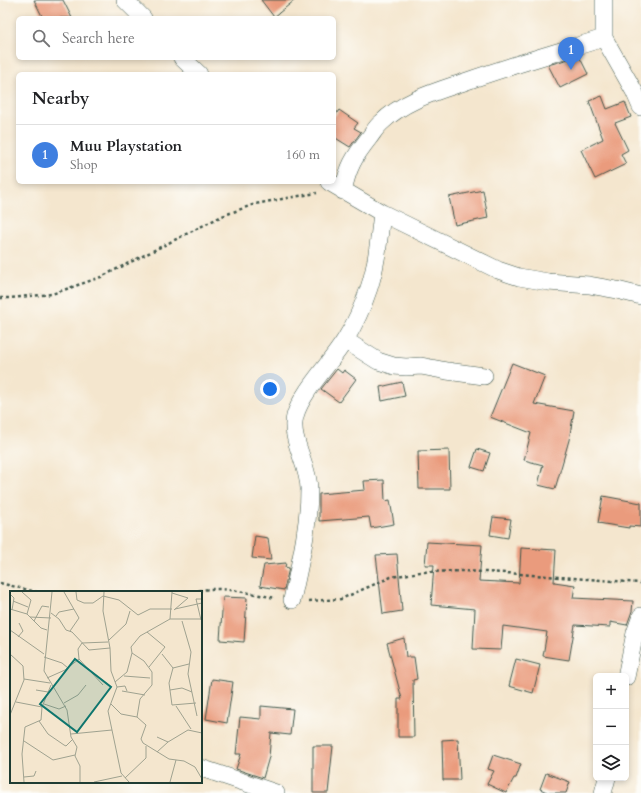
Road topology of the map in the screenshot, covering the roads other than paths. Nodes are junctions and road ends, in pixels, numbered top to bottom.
1 (125, 0) edge
2 (604, 0) edge
3 (141, 16) edge
4 (604, 38) junction
5 (184, 60) edge
6 (197, 72) edge
7 (641, 107) edge
8 (332, 184) edge
9 (343, 191) junction
10 (382, 213) junction
11 (641, 296) edge
12 (345, 340) junction
13 (484, 376) dead end
14 (292, 600) road end
15 (641, 616) edge
16 (638, 633) edge
17 (627, 673) edge
18 (202, 768) edge
19 (606, 781) edge
20 (276, 793) edge
21 (603, 793) edge

1 - 3 street
2 - 4 street
4 - 7 street
4 - 9 street
5 - 6 street
8 - 9 street
9 - 10 street
10 - 11 street
10 - 12 street
12 - 13 street
12 - 14 street
15 - 16 street
16 - 17 street
18 - 20 street
19 - 21 street

